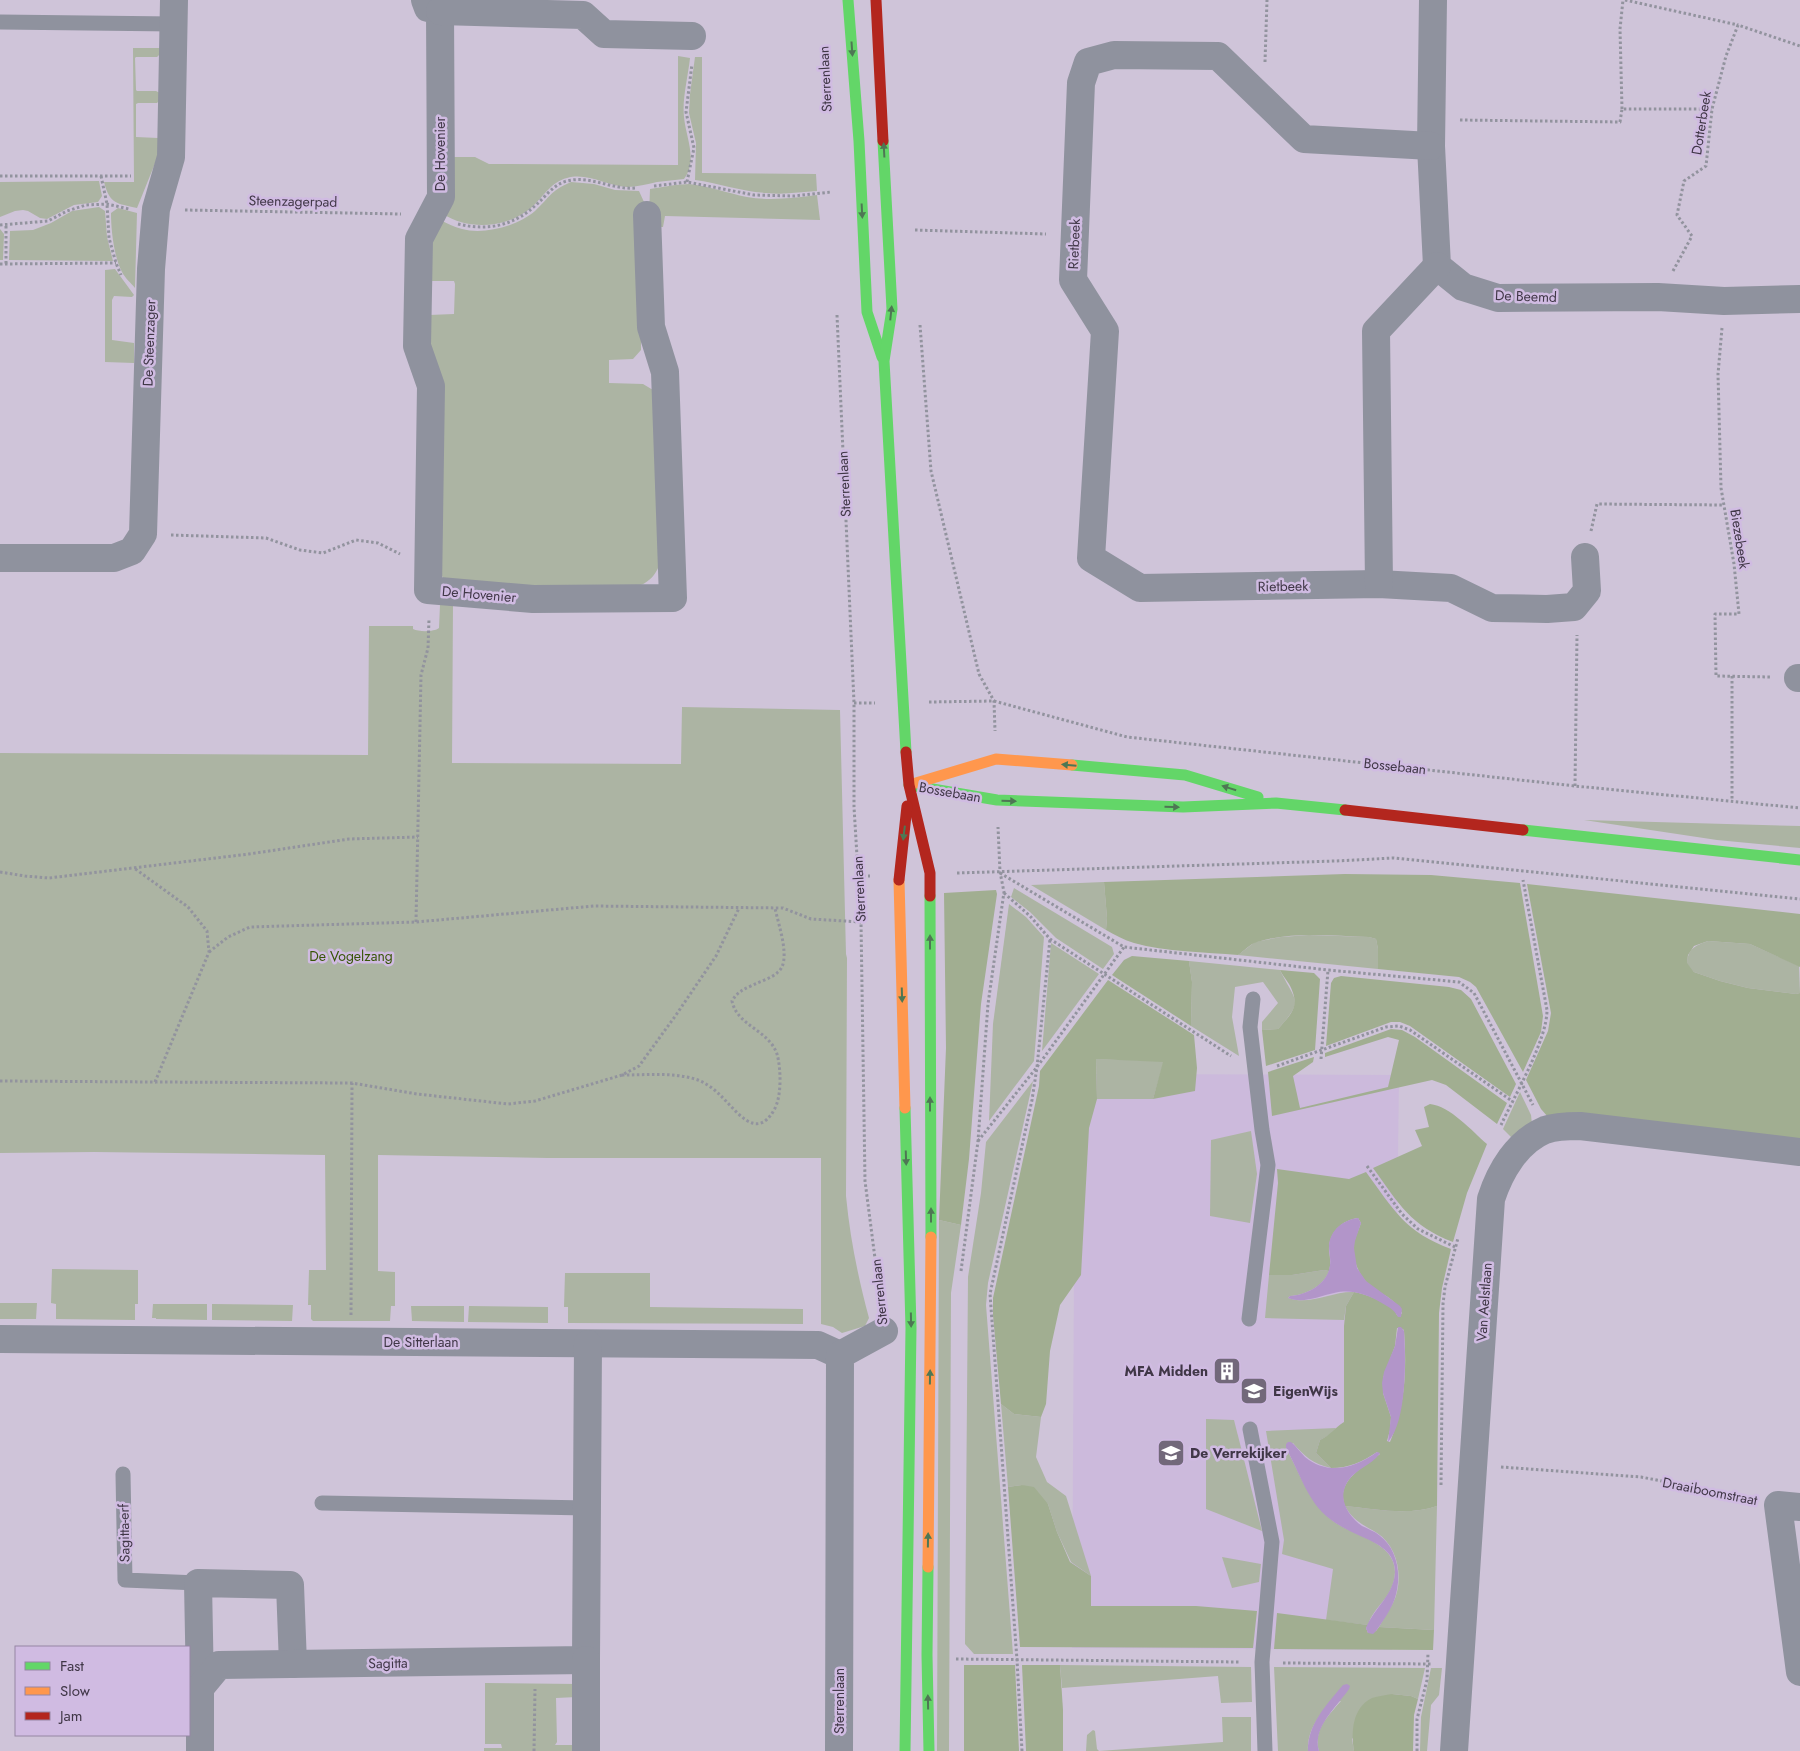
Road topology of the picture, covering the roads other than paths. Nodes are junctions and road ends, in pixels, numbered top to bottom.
1 (848, 0) edge
2 (876, 0) edge
3 (1433, 0) edge
4 (433, 5) edge
5 (174, 12) edge
6 (0, 22) edge
7 (692, 36) road end
8 (1431, 133) junction
9 (647, 215) dead end
10 (1437, 266) junction
11 (1800, 299) edge
12 (884, 361) junction
13 (1586, 557) road end
14 (0, 558) edge
15 (1378, 584) junction
16 (910, 785) junction
17 (1276, 803) junction
18 (1800, 860) edge
19 (1253, 999) dead end
20 (1800, 1152) edge
21 (1249, 1319) dead end
22 (884, 1331) road end
23 (0, 1339) edge
24 (588, 1344) junction
25 (840, 1355) junction
26 (1250, 1429) dead end
27 (123, 1474) dead end
28 (322, 1503) dead end
29 (1789, 1506) edge
30 (587, 1508) junction
31 (198, 1583) junction
32 (586, 1660) junction
33 (293, 1664) junction
34 (1800, 1672) edge
35 (200, 1688) junction
36 (200, 1751) edge
37 (586, 1751) edge
38 (839, 1751) edge
39 (905, 1751) edge
40 (929, 1751) edge
41 (1265, 1751) edge
42 (1454, 1751) edge

1 -> 12 street, Sterrenlaan
12 -> 2 street, Sterrenlaan
3 - 8 street
4 - 7 street, De Hovenier
4 - 9 street, De Hovenier
5 - 6 lane
5 - 14 street, De Steenzager
8 - 10 street
8 - 15 street, Rietbeek
10 - 11 street, De Beemd
10 - 15 street
12 - 16 street, Sterrenlaan
13 - 15 street, Rietbeek
16 -> 17 street, Bossebaan
17 -> 16 street, Bossebaan
16 -> 39 street, Sterrenlaan
40 -> 16 street, Sterrenlaan
17 - 18 street, Bossebaan
19 - 21 lane
20 - 42 street, Van Aelstlaan
22 - 25 street, Sterrenlaan
23 - 24 street, De Sitterlaan
24 - 25 street, De Sitterlaan
24 - 30 street
25 - 38 street, Sterrenlaan
26 - 41 lane
27 - 31 lane, Sagitta-erf
28 - 30 lane
29 - 34 street
30 - 32 street
31 - 33 street
31 - 35 street
32 - 33 street, Sagitta
32 - 37 street
33 - 35 street, Sagitta
35 - 36 street

